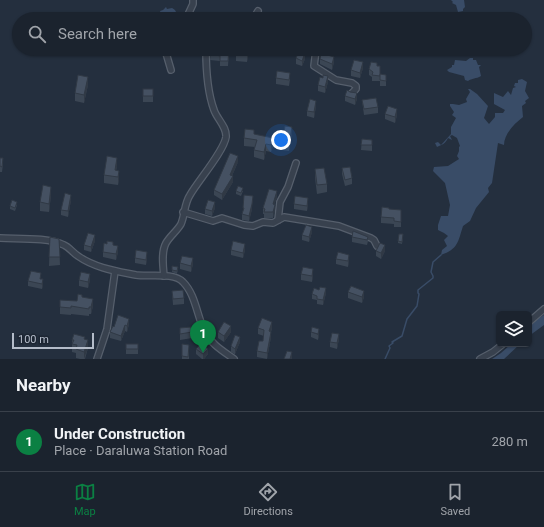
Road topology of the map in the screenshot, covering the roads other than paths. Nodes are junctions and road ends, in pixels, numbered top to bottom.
1 (193, 0) edge
2 (188, 12) edge
3 (167, 56) edge
4 (206, 56) edge
5 (314, 56) edge
6 (171, 70) dead end
7 (351, 94) edge
8 (296, 163) dead end
9 (183, 212) junction
10 (278, 220) junction
11 (0, 238) edge
12 (377, 246) edge
13 (115, 271) junction
14 (164, 276) junction
15 (544, 309) edge
16 (532, 319) edge
17 (499, 347) edge
18 (97, 359) edge
19 (234, 359) edge
20 (480, 359) edge

1 - 2 street
3 - 6 street
4 - 9 street
5 - 7 street
8 - 10 street
9 - 10 street
9 - 14 street
10 - 12 street
11 - 13 street
13 - 14 street
13 - 18 street
14 - 19 street
15 - 16 street
17 - 20 street

